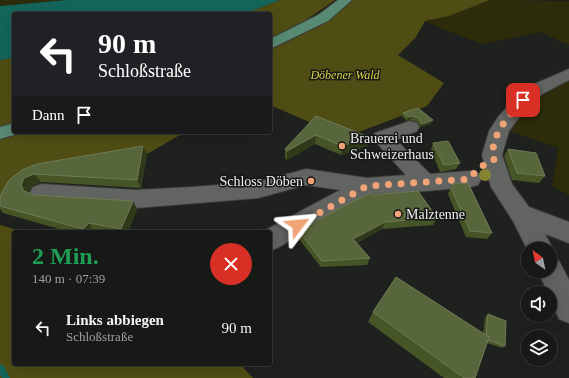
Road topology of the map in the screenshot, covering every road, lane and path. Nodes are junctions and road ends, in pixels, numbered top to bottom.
1 (346, 0) edge
2 (272, 44) edge
3 (569, 74) edge
4 (410, 127) dead end
5 (12, 130) edge
6 (0, 133) edge
7 (494, 160) junction
8 (470, 179) junction
9 (426, 183) junction
10 (367, 186) junction
11 (41, 193) dead end
12 (507, 194) junction
13 (521, 214) junction
14 (569, 233) edge
15 (272, 239) edge
16 (536, 242) edge
17 (554, 278) edge
18 (569, 309) edge

1 - 2 main road
3 - 7 street
4 - 9 street
5 - 6 main road
7 - 8 street
7 - 12 street
8 - 9 street
8 - 12 street
9 - 10 street
10 - 11 street
10 - 15 street
12 - 13 street
13 - 14 street
13 - 16 street
17 - 18 street

